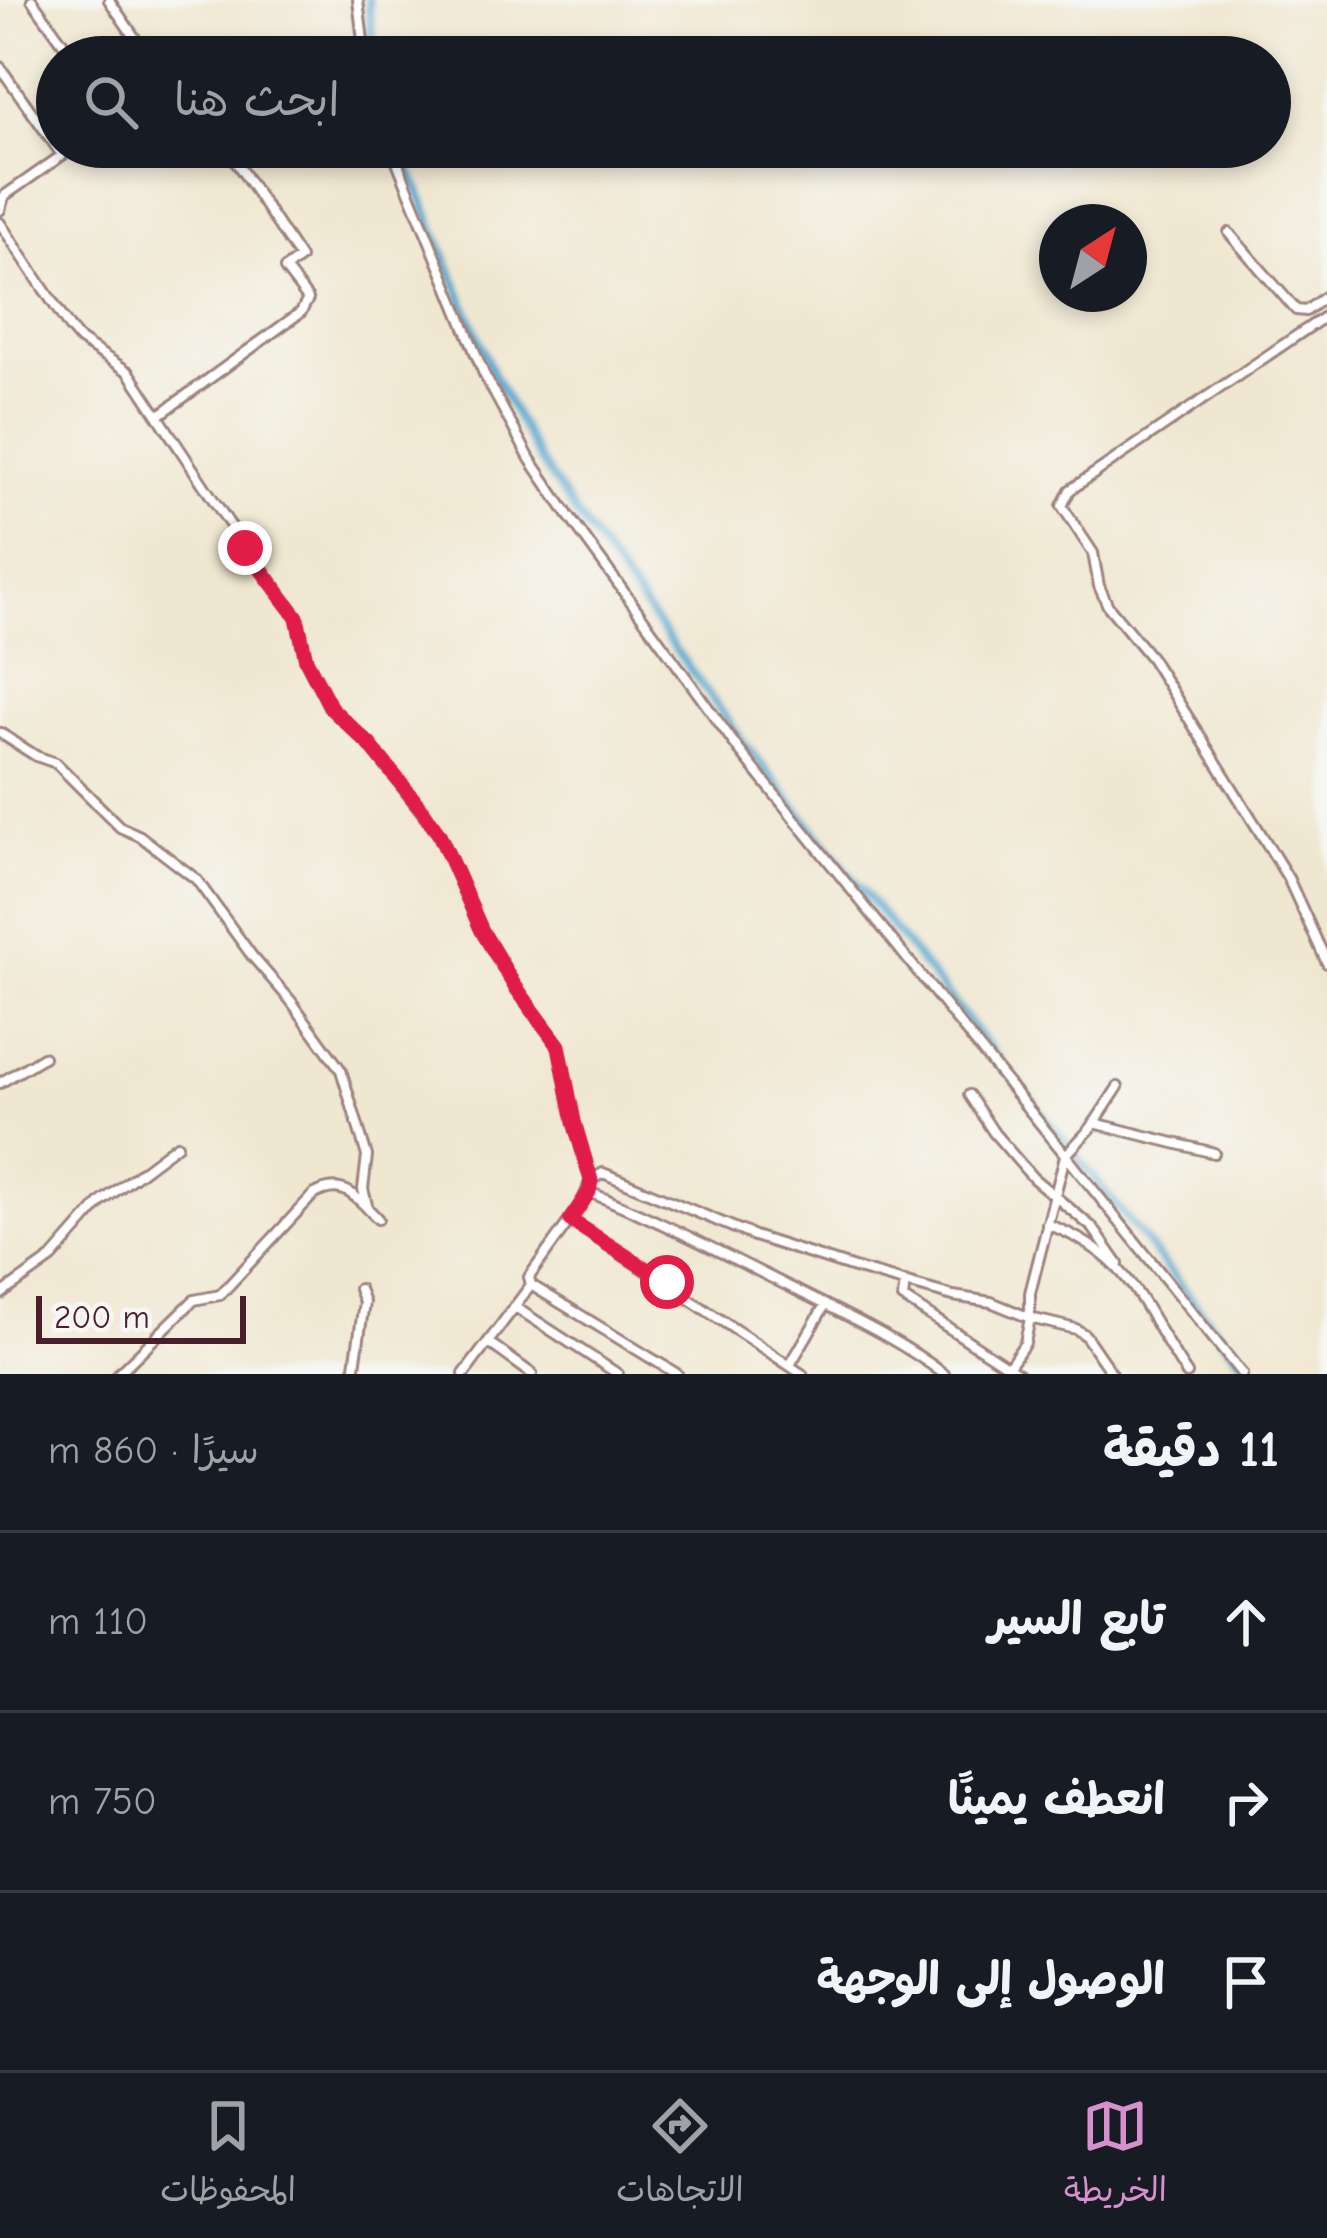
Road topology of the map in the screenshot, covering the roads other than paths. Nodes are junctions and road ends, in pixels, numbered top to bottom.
1 (32, 0) edge
2 (110, 0) edge
3 (358, 0) edge
4 (58, 36) edge
5 (134, 36) edge
6 (362, 36) edge
7 (0, 67) edge
8 (36, 118) edge
9 (44, 168) edge
10 (240, 168) edge
11 (401, 168) edge
12 (0, 210) edge
13 (0, 223) edge
14 (1229, 233) dead end
15 (1327, 295) edge
16 (1327, 315) edge
17 (158, 416) junction
18 (0, 733) edge
19 (1327, 963) edge
20 (44, 1058) dead end
21 (0, 1083) edge
22 (1118, 1087) dead end
23 (969, 1095) dead end
24 (1094, 1124) junction
25 (177, 1145) dead end
26 (1214, 1153) dead end
27 (1065, 1156) junction
28 (591, 1180) junction
29 (589, 1192) junction
30 (1055, 1195) junction
31 (368, 1209) junction
32 (378, 1219) dead end
33 (570, 1220) junction
34 (1047, 1224) junction
35 (1118, 1264) junction
36 (904, 1282) junction
37 (531, 1285) junction
38 (359, 1289) dead end
39 (0, 1295) edge
40 (826, 1305) junction
41 (515, 1307) junction
42 (1030, 1318) junction
43 (488, 1342) junction
44 (790, 1366) junction
45 (1009, 1366) junction
46 (118, 1374) edge
47 (354, 1374) edge
48 (464, 1374) edge
49 (532, 1374) edge
50 (618, 1374) edge
51 (677, 1374) edge
52 (802, 1374) edge
53 (944, 1374) edge
54 (1018, 1374) edge
55 (1112, 1374) edge
56 (1187, 1374) edge
57 (1242, 1374) edge

1 - 4 street
2 - 5 street
3 - 6 street
7 - 8 street
9 - 12 street
10 - 17 street
11 - 27 street
13 - 17 street
14 - 15 street
16 - 19 street
17 - 28 street
18 - 31 street
20 - 21 street
22 - 24 street
23 - 30 street
24 - 26 street
24 - 27 street
25 - 39 street
27 - 30 street
27 - 57 street
28 - 29 street
28 - 36 street
29 - 33 street
29 - 40 street
30 - 34 street
30 - 35 street
31 - 32 street
31 - 46 street
33 - 37 street
33 - 44 street
34 - 35 street
34 - 42 street
35 - 56 street
36 - 42 street
36 - 45 street
37 - 41 street
37 - 51 street
38 - 47 street
40 - 44 street
40 - 53 street
41 - 43 street
41 - 50 street
42 - 45 street
42 - 55 street
43 - 48 street
43 - 49 street
44 - 52 street
45 - 54 street

